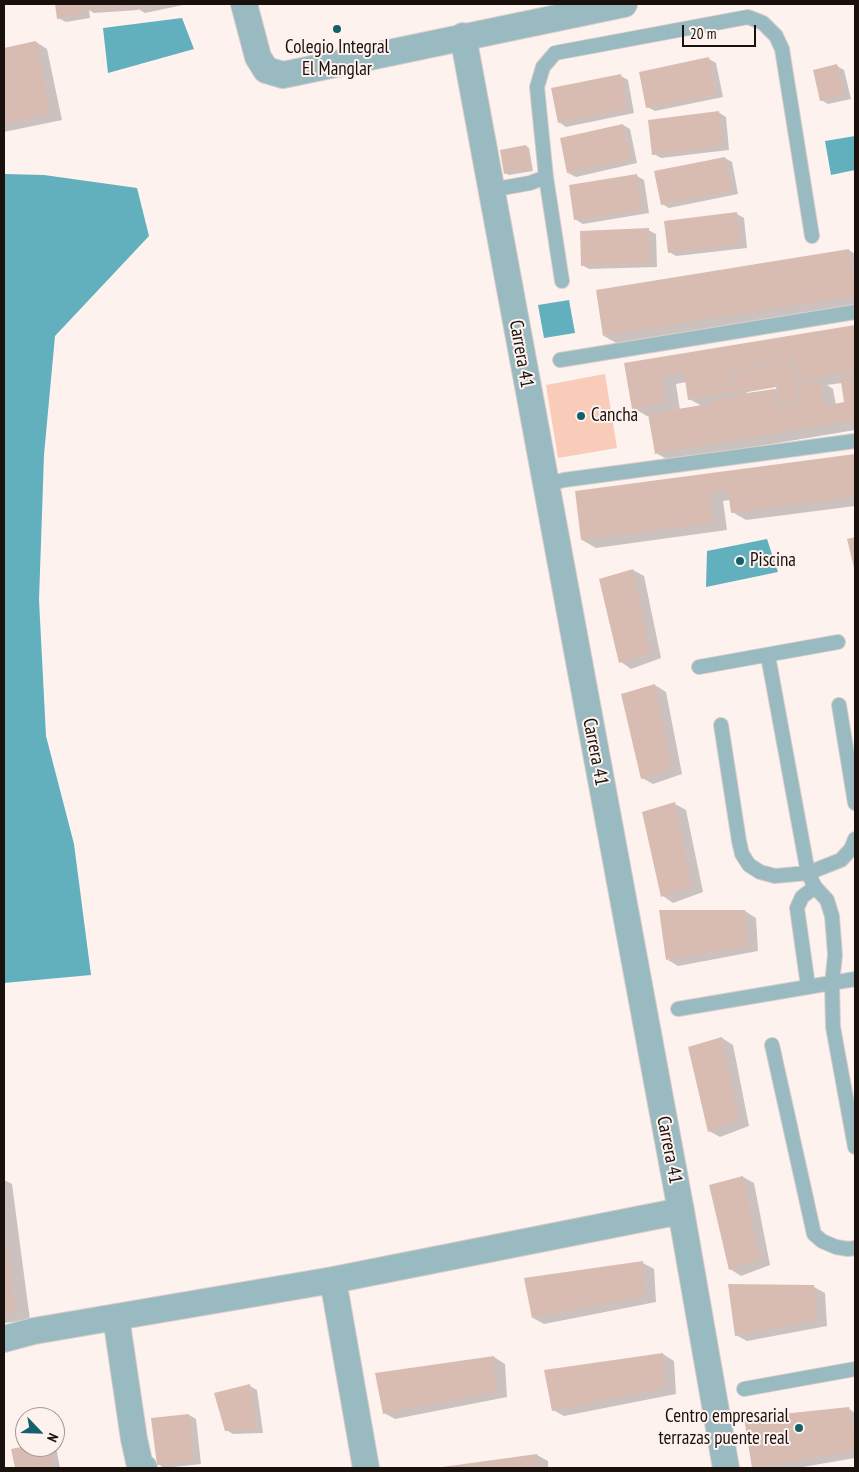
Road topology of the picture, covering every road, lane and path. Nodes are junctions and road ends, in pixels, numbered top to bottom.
1 (244, 4) edge
2 (624, 4) edge
3 (463, 36) junction
4 (546, 177) junction
5 (491, 190) junction
6 (812, 236) dead end
7 (562, 281) dead end
8 (855, 312) edge
9 (560, 360) dead end
10 (855, 441) edge
11 (546, 485) junction
12 (838, 642) dead end
13 (768, 656) junction
14 (699, 667) dead end
15 (839, 705) dead end
16 (721, 725) dead end
17 (855, 803) edge
18 (855, 839) edge
19 (808, 873) junction
20 (815, 887) junction
21 (855, 979) edge
22 (832, 983) junction
23 (808, 986) junction
24 (678, 1009) dead end
25 (772, 1045) dead end
26 (855, 1147) edge
27 (681, 1211) junction
28 (855, 1248) edge
29 (333, 1280) junction
30 (116, 1317) junction
31 (4, 1339) edge
32 (855, 1369) edge
33 (744, 1389) dead end
34 (144, 1468) edge
35 (366, 1468) edge
36 (726, 1468) edge

1 - 3 street
2 - 3 street
3 - 5 street, Carrera 41
4 - 5 lane
4 - 6 lane
4 - 7 lane
5 - 11 street, Carrera 41
8 - 9 lane
10 - 11 lane
11 - 27 street, Carrera 41
12 - 13 lane
13 - 14 lane
13 - 19 lane
15 - 17 lane
16 - 19 lane
18 - 19 lane
19 - 20 lane
20 - 22 lane
20 - 23 lane
21 - 22 lane
22 - 23 lane
22 - 26 lane
23 - 24 lane
25 - 28 lane
27 - 29 street
27 - 36 street, Carrera 41
29 - 30 street
29 - 35 street
30 - 31 street
30 - 34 street
32 - 33 lane

